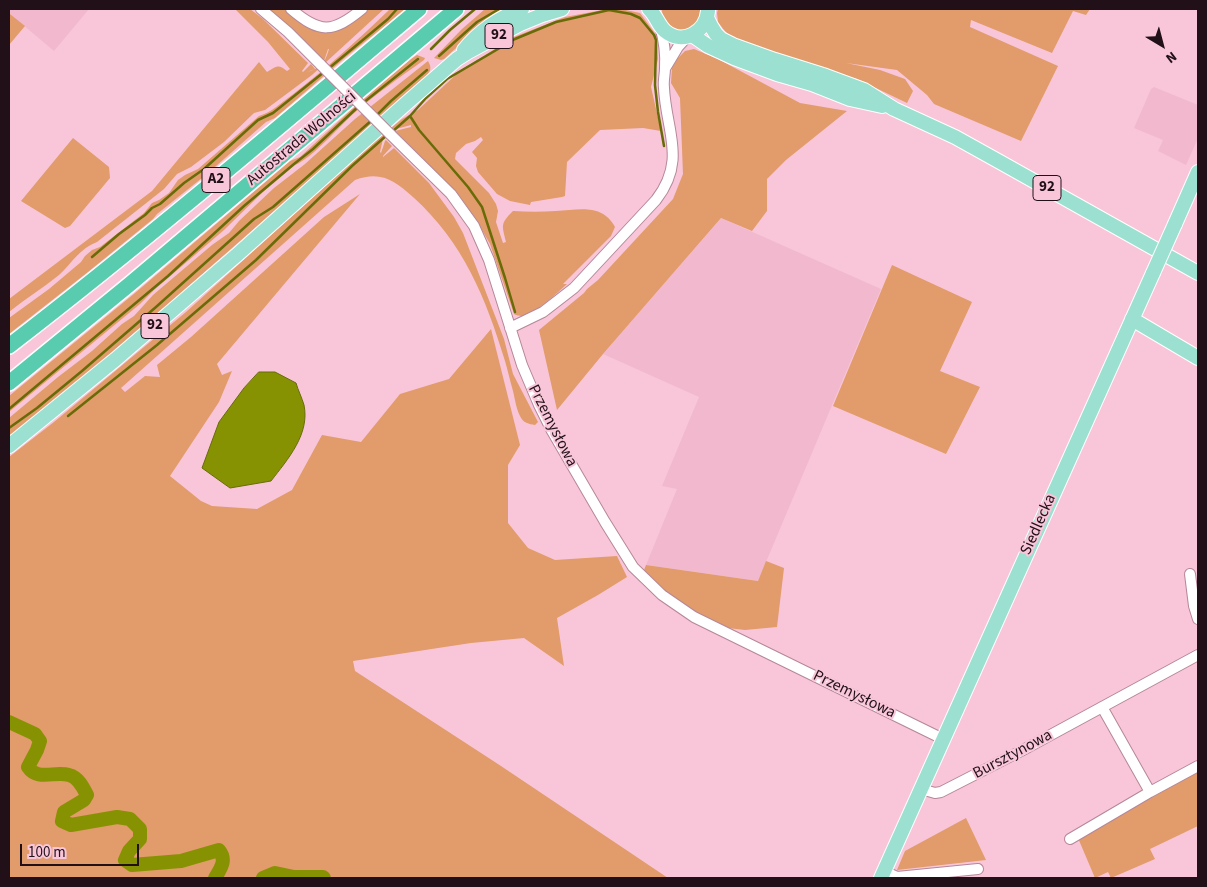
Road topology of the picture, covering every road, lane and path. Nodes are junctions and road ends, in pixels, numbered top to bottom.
1 (261, 9) edge
2 (291, 9) edge
3 (362, 9) edge
4 (419, 9) edge
5 (456, 9) edge
6 (522, 9) edge
7 (562, 9) edge
8 (708, 13) edge
9 (655, 15) edge
10 (690, 35) junction
11 (457, 59) junction
12 (665, 68) junction
13 (894, 109) junction
14 (1198, 172) edge
15 (1198, 273) edge
16 (1132, 319) junction
17 (510, 328) junction
18 (9, 346) edge
19 (1198, 358) edge
20 (9, 383) edge
21 (9, 446) edge
22 (1190, 574) dead end
23 (1198, 619) edge
24 (1198, 655) edge
25 (1102, 707) junction
26 (943, 738) junction
27 (1198, 766) edge
28 (921, 789) junction
29 (1150, 792) junction
30 (1070, 839) dead end
31 (978, 869) dead end
32 (882, 875) edge

1 - 17 street, Przemysłowa, bridge
2 - 3 street
4 - 18 highway, Autostrada Wolności / A2
5 - 20 highway, Autostrada Wolności / A2
6 - 11 main road, 92
7 - 11 main road, 92
8 - 10 main road, 92
8 - 13 main road, 92
9 - 10 main road, 92
9 - 12 street
10 - 12 street
10 - 13 main road, 92
11 - 21 main road, 92
12 - 17 street
13 - 15 main road, 92
14 - 16 main road, Siedlecka, bridge
16 - 19 main road
16 - 26 main road, Siedlecka
17 - 26 street, Przemysłowa
22 - 23 street
24 - 25 street, Bursztynowa
25 - 28 street, Bursztynowa
25 - 29 street
26 - 28 main road, Siedlecka
27 - 29 street
28 - 32 main road, Siedlecka
29 - 30 street
31 - 32 street

